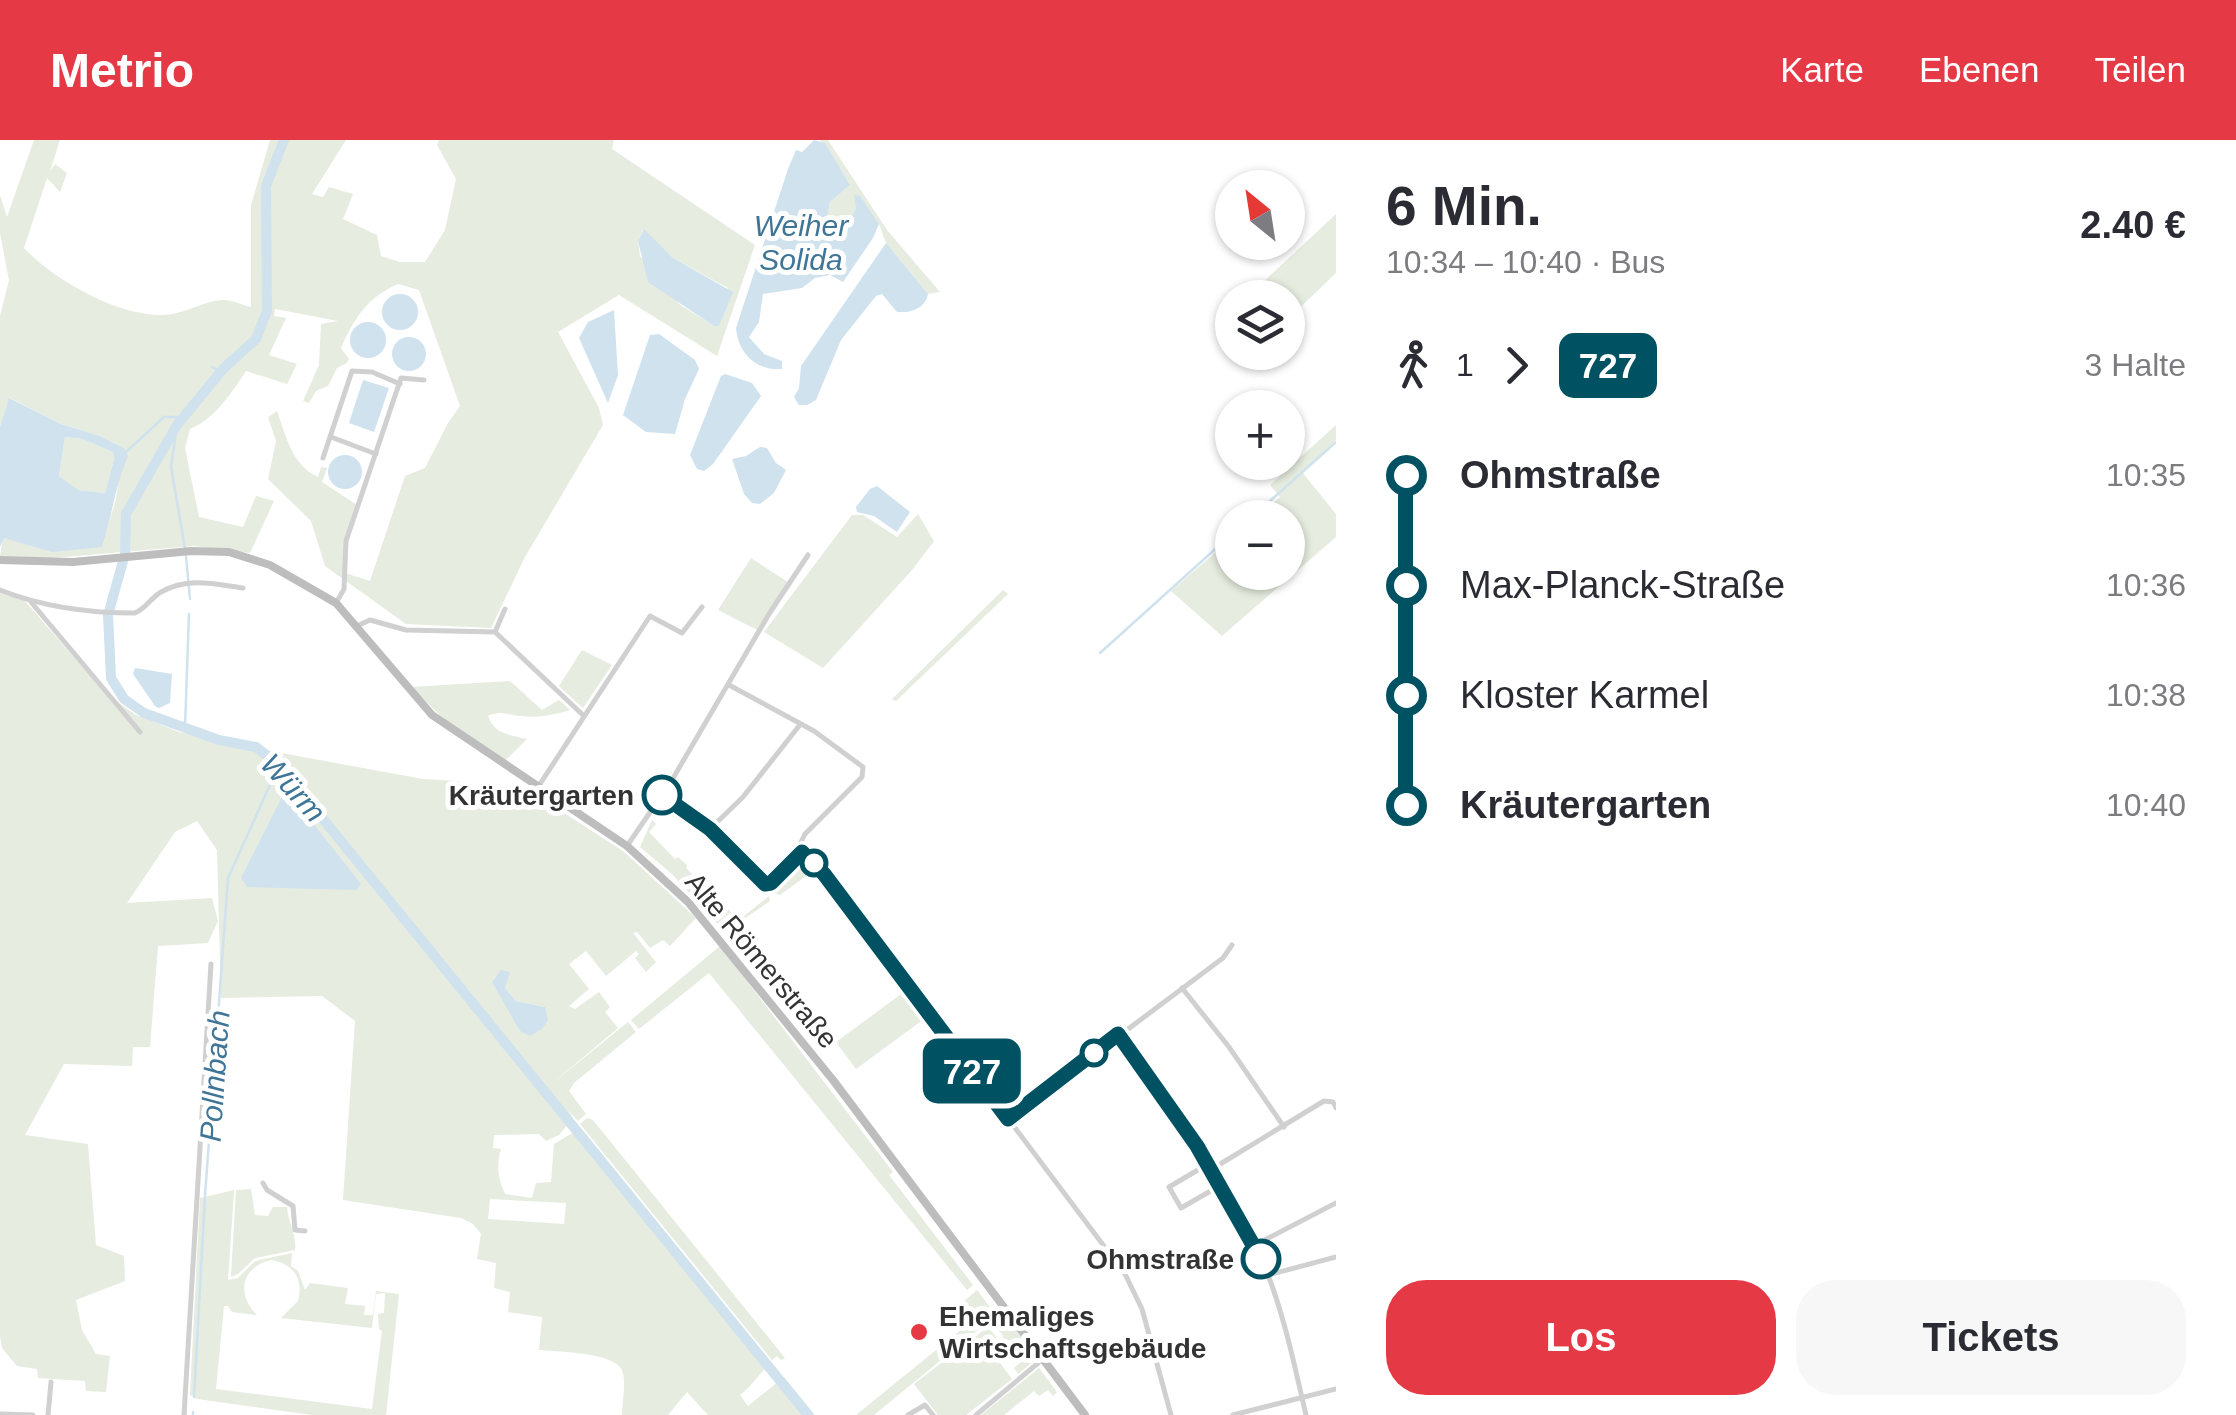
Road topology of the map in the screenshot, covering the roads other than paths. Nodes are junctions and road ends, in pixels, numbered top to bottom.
1 (424, 380) dead end
2 (400, 384) junction
3 (330, 437) junction
4 (376, 454) junction
5 (323, 458) dead end
6 (808, 554) dead end
7 (0, 560) edge
8 (242, 588) dead end
9 (0, 590) edge
10 (31, 602) junction
11 (336, 603) junction
12 (702, 607) dead end
13 (504, 609) dead end
14 (358, 625) junction
15 (495, 632) junction
16 (730, 686) junction
17 (584, 716) junction
18 (800, 725) junction
19 (140, 732) dead end
20 (538, 787) junction
21 (662, 795) junction
22 (710, 829) junction
23 (627, 846) junction
24 (802, 852) junction
25 (1232, 944) dead end
26 (211, 964) dead end
27 (1182, 988) junction
28 (1118, 1034) junction
29 (1336, 1108) edge
30 (1008, 1119) junction
31 (1284, 1126) junction
32 (1210, 1166) junction
33 (263, 1183) dead end
34 (1221, 1185) junction
35 (1336, 1203) edge
36 (305, 1231) dead end
37 (1255, 1245) junction
38 (1336, 1257) edge
39 (1268, 1275) junction
40 (1044, 1359) junction
41 (51, 1382) dead end
42 (1336, 1389) edge
43 (1302, 1398) junction
44 (0, 1414) edge
45 (33, 1415) edge
46 (48, 1415) edge
47 (184, 1415) edge
48 (908, 1415) edge
49 (933, 1415) edge
50 (976, 1415) edge
51 (1085, 1415) edge
52 (1171, 1415) edge
53 (1233, 1415) edge
54 (1306, 1415) edge

1 - 2 street
2 - 3 street
2 - 4 street
3 - 4 street
3 - 5 street
4 - 11 street
6 - 16 street
7 - 11 main road, Alte Römerstraße
8 - 10 street
9 - 10 street
10 - 19 street
11 - 14 main road, Alte Römerstraße
12 - 17 street
13 - 15 street
14 - 15 street
14 - 20 main road, Alte Römerstraße
15 - 17 street
16 - 18 street
16 - 21 street
17 - 20 street
18 - 22 street
18 - 24 street
20 - 23 main road, Alte Römerstraße
21 - 22 street
21 - 23 street
22 - 24 street
23 - 40 main road, Alte Römerstraße
24 - 30 street
25 - 27 street
26 - 47 street
27 - 28 street
27 - 31 street
28 - 30 street
28 - 32 street
29 - 31 street
30 - 52 street
31 - 32 street
32 - 34 street
32 - 34 street
33 - 36 street
34 - 37 street
35 - 37 street
37 - 39 street
38 - 39 street
39 - 43 street
40 - 50 street
40 - 51 main road, Alte Römerstraße
41 - 46 street
42 - 43 street
43 - 53 street
43 - 54 street
44 - 45 street
48 - 49 street

